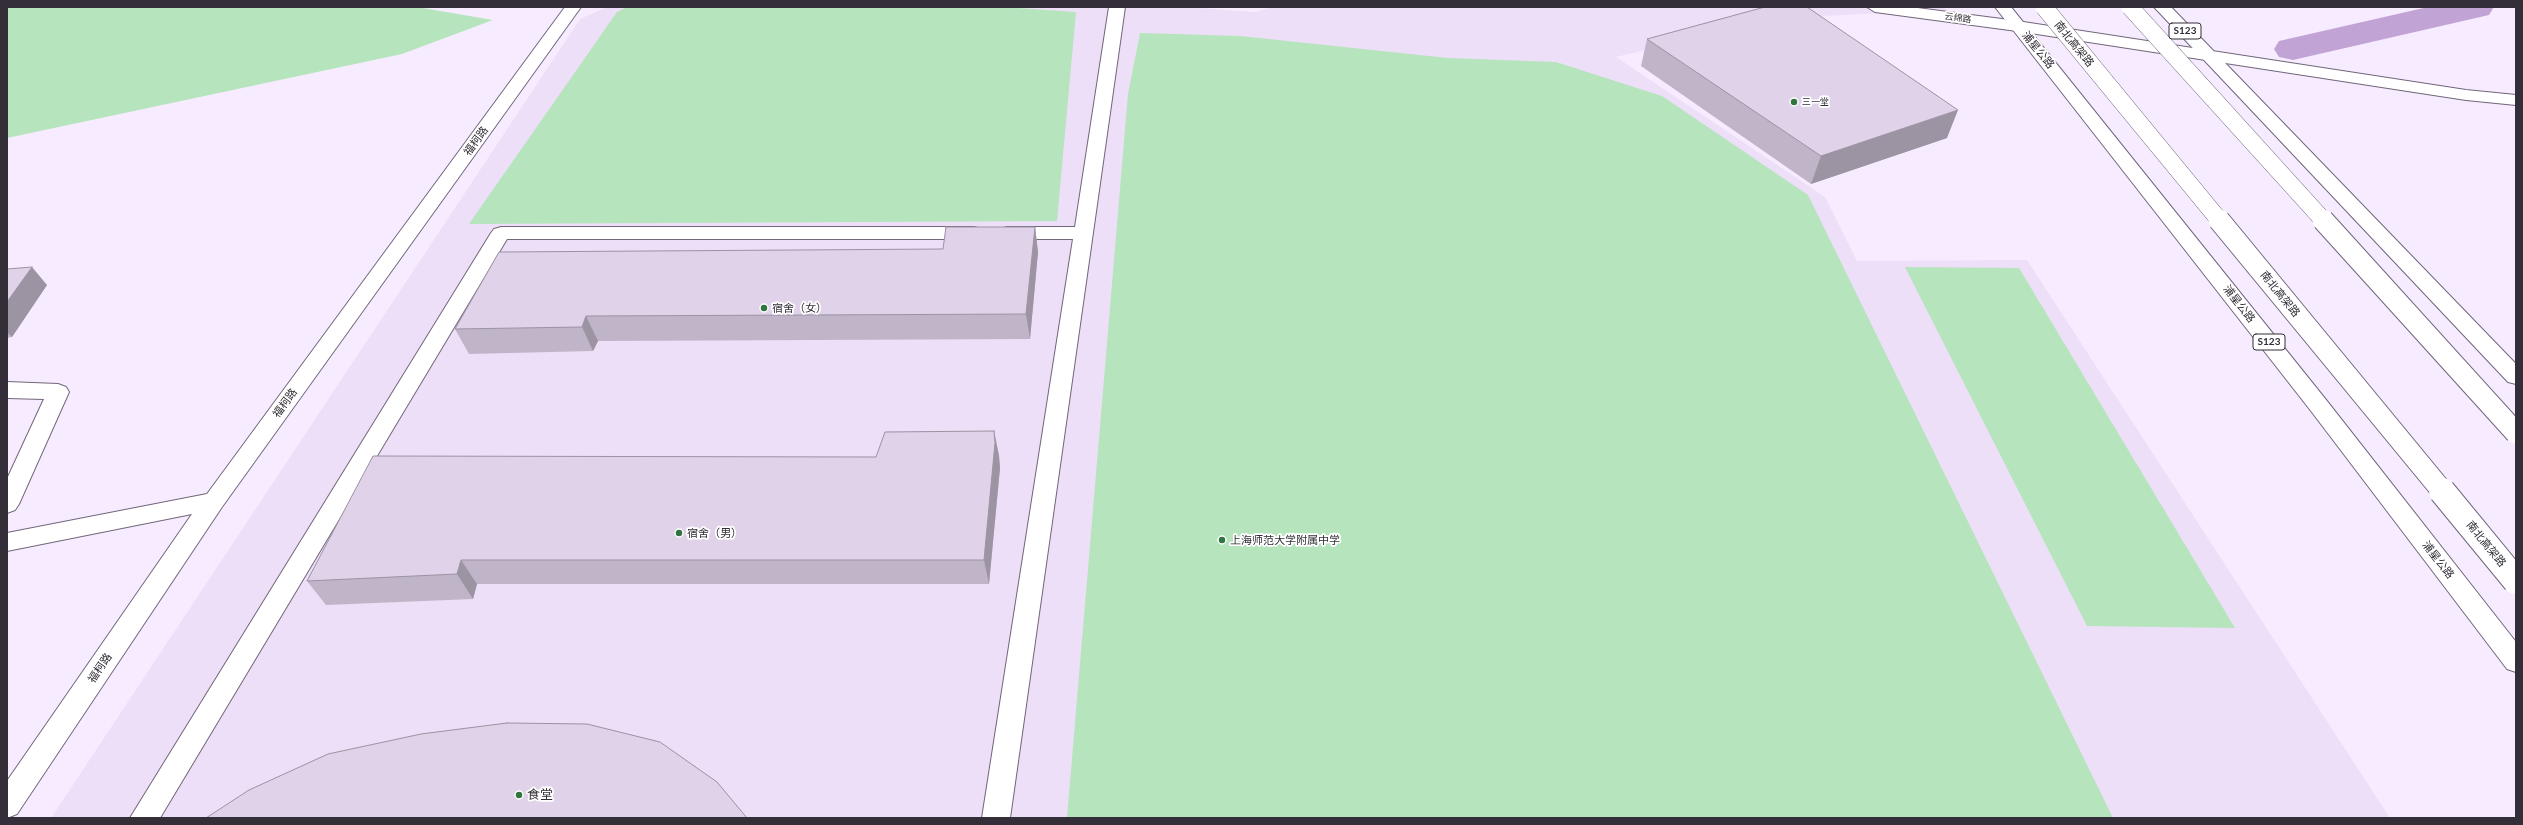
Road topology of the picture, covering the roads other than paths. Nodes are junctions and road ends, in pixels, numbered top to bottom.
1 (573, 7) edge
2 (1117, 7) edge
3 (1875, 7) edge
4 (2003, 7) edge
5 (2044, 7) edge
6 (2130, 7) edge
7 (2162, 7) edge
8 (2018, 26) junction
9 (2209, 55) junction
10 (2516, 100) edge
11 (1083, 233) junction
12 (2516, 377) edge
13 (7, 390) edge
14 (2516, 433) edge
15 (214, 501) junction
16 (7, 504) edge
17 (7, 542) edge
18 (2516, 581) edge
19 (2516, 661) edge
20 (7, 805) edge
21 (144, 818) edge
22 (996, 818) edge

1 - 15 main road, 福柯路
2 - 11 main road
3 - 8 main road, 云绵路
4 - 8 main road, 浦星公路 / S123
5 - 18 main road, 南北高架路, bridge
6 - 14 main road, bridge
7 - 9 main road, S123
8 - 9 main road, 云绵路
8 - 19 main road, 浦星公路 / S123
9 - 10 main road, 云绵路
9 - 12 main road, S123
11 - 21 main road
11 - 22 main road
13 - 16 main road
15 - 17 main road
15 - 20 main road, 福柯路

